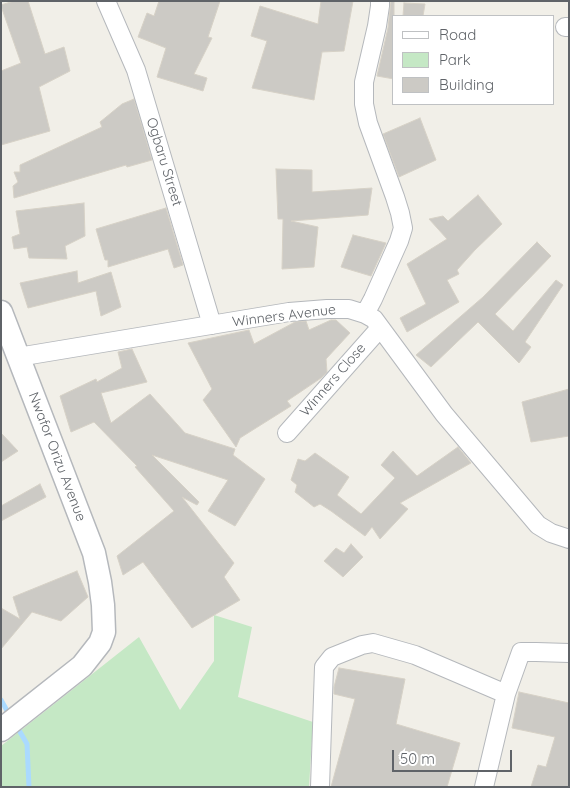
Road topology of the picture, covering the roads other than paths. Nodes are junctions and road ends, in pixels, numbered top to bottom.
1 (106, 1) edge
2 (380, 1) edge
3 (1, 312) edge
4 (365, 314) junction
5 (212, 325) junction
6 (380, 328) junction
7 (18, 357) junction
8 (287, 433) dead end
9 (569, 539) edge
10 (569, 653) edge
11 (506, 694) junction
12 (1, 730) edge
13 (320, 787) edge
14 (484, 787) edge

1 - 5 street, Ogbaru Street
2 - 4 street
3 - 7 street, Nwafor Orizu Avenue
4 - 5 street, Winners Avenue
4 - 6 street
5 - 7 street, Winners Avenue
6 - 8 street, Winners Close
6 - 9 street
7 - 12 street, Nwafor Orizu Avenue
10 - 11 street
11 - 13 street
11 - 14 street

